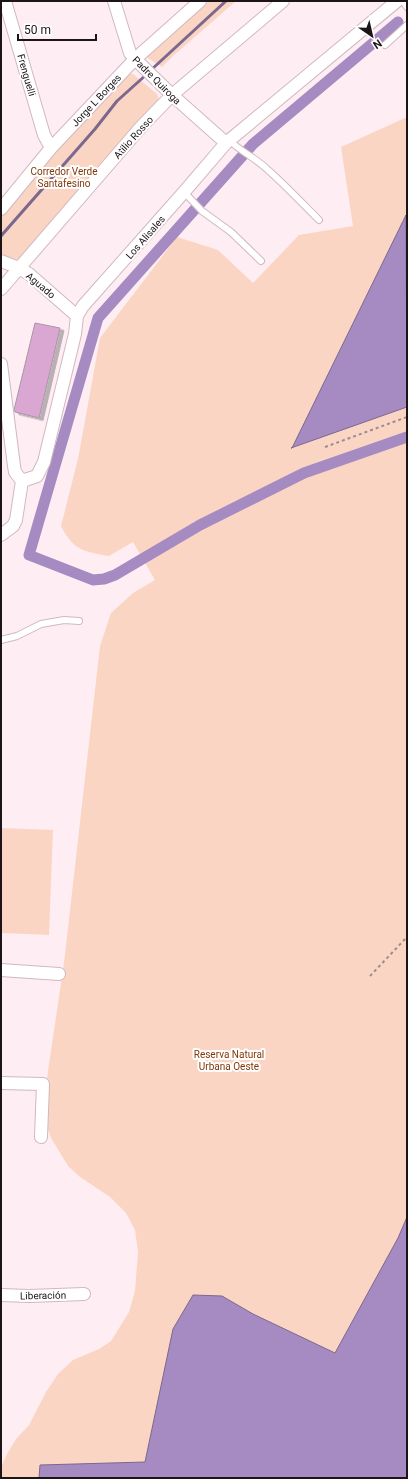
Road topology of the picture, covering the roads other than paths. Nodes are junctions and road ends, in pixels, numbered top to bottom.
1 (5, 1) edge
2 (114, 1) edge
3 (200, 1) edge
4 (283, 1) edge
5 (398, 1) edge
6 (403, 1) edge
7 (382, 5) edge
8 (407, 7) edge
9 (407, 25) edge
10 (385, 45) dead end
11 (135, 59) junction
12 (172, 95) junction
13 (227, 141) junction
14 (51, 148) junction
15 (184, 192) junction
16 (1, 209) edge
17 (319, 220) dead end
18 (1, 260) edge
19 (261, 261) dead end
20 (19, 268) junction
21 (1, 289) edge
22 (77, 316) junction
23 (1, 364) edge
24 (22, 481) junction
25 (1, 535) edge
26 (79, 621) dead end
27 (1, 640) edge
28 (1, 970) edge
29 (59, 974) dead end
30 (1, 1083) edge
31 (41, 1137) dead end
32 (84, 1294) dead end
33 (1, 1295) edge

1 - 14 street, Frenguelli
2 - 11 street, Padre Quiroga
3 - 11 street, Jorge L Borges
4 - 12 street, Atilio Rosso
5 - 7 street, Los Alisales
6 - 8 lane
7 - 13 street, Los Alisales
9 - 10 lane
11 - 12 street, Padre Quiroga
11 - 14 street, Jorge L Borges
12 - 13 street, Padre Quiroga
12 - 20 street, Atilio Rosso
13 - 15 street, Los Alisales
13 - 17 lane
14 - 16 street, Jorge L Borges
15 - 19 lane
15 - 22 street, Los Alisales
18 - 20 street, Aguado
20 - 21 street, Atilio Rosso
20 - 22 street, Aguado
22 - 24 street, Los Alisales
23 - 24 street
24 - 25 street
26 - 27 lane
28 - 29 street
30 - 31 street
32 - 33 street, Liberación

